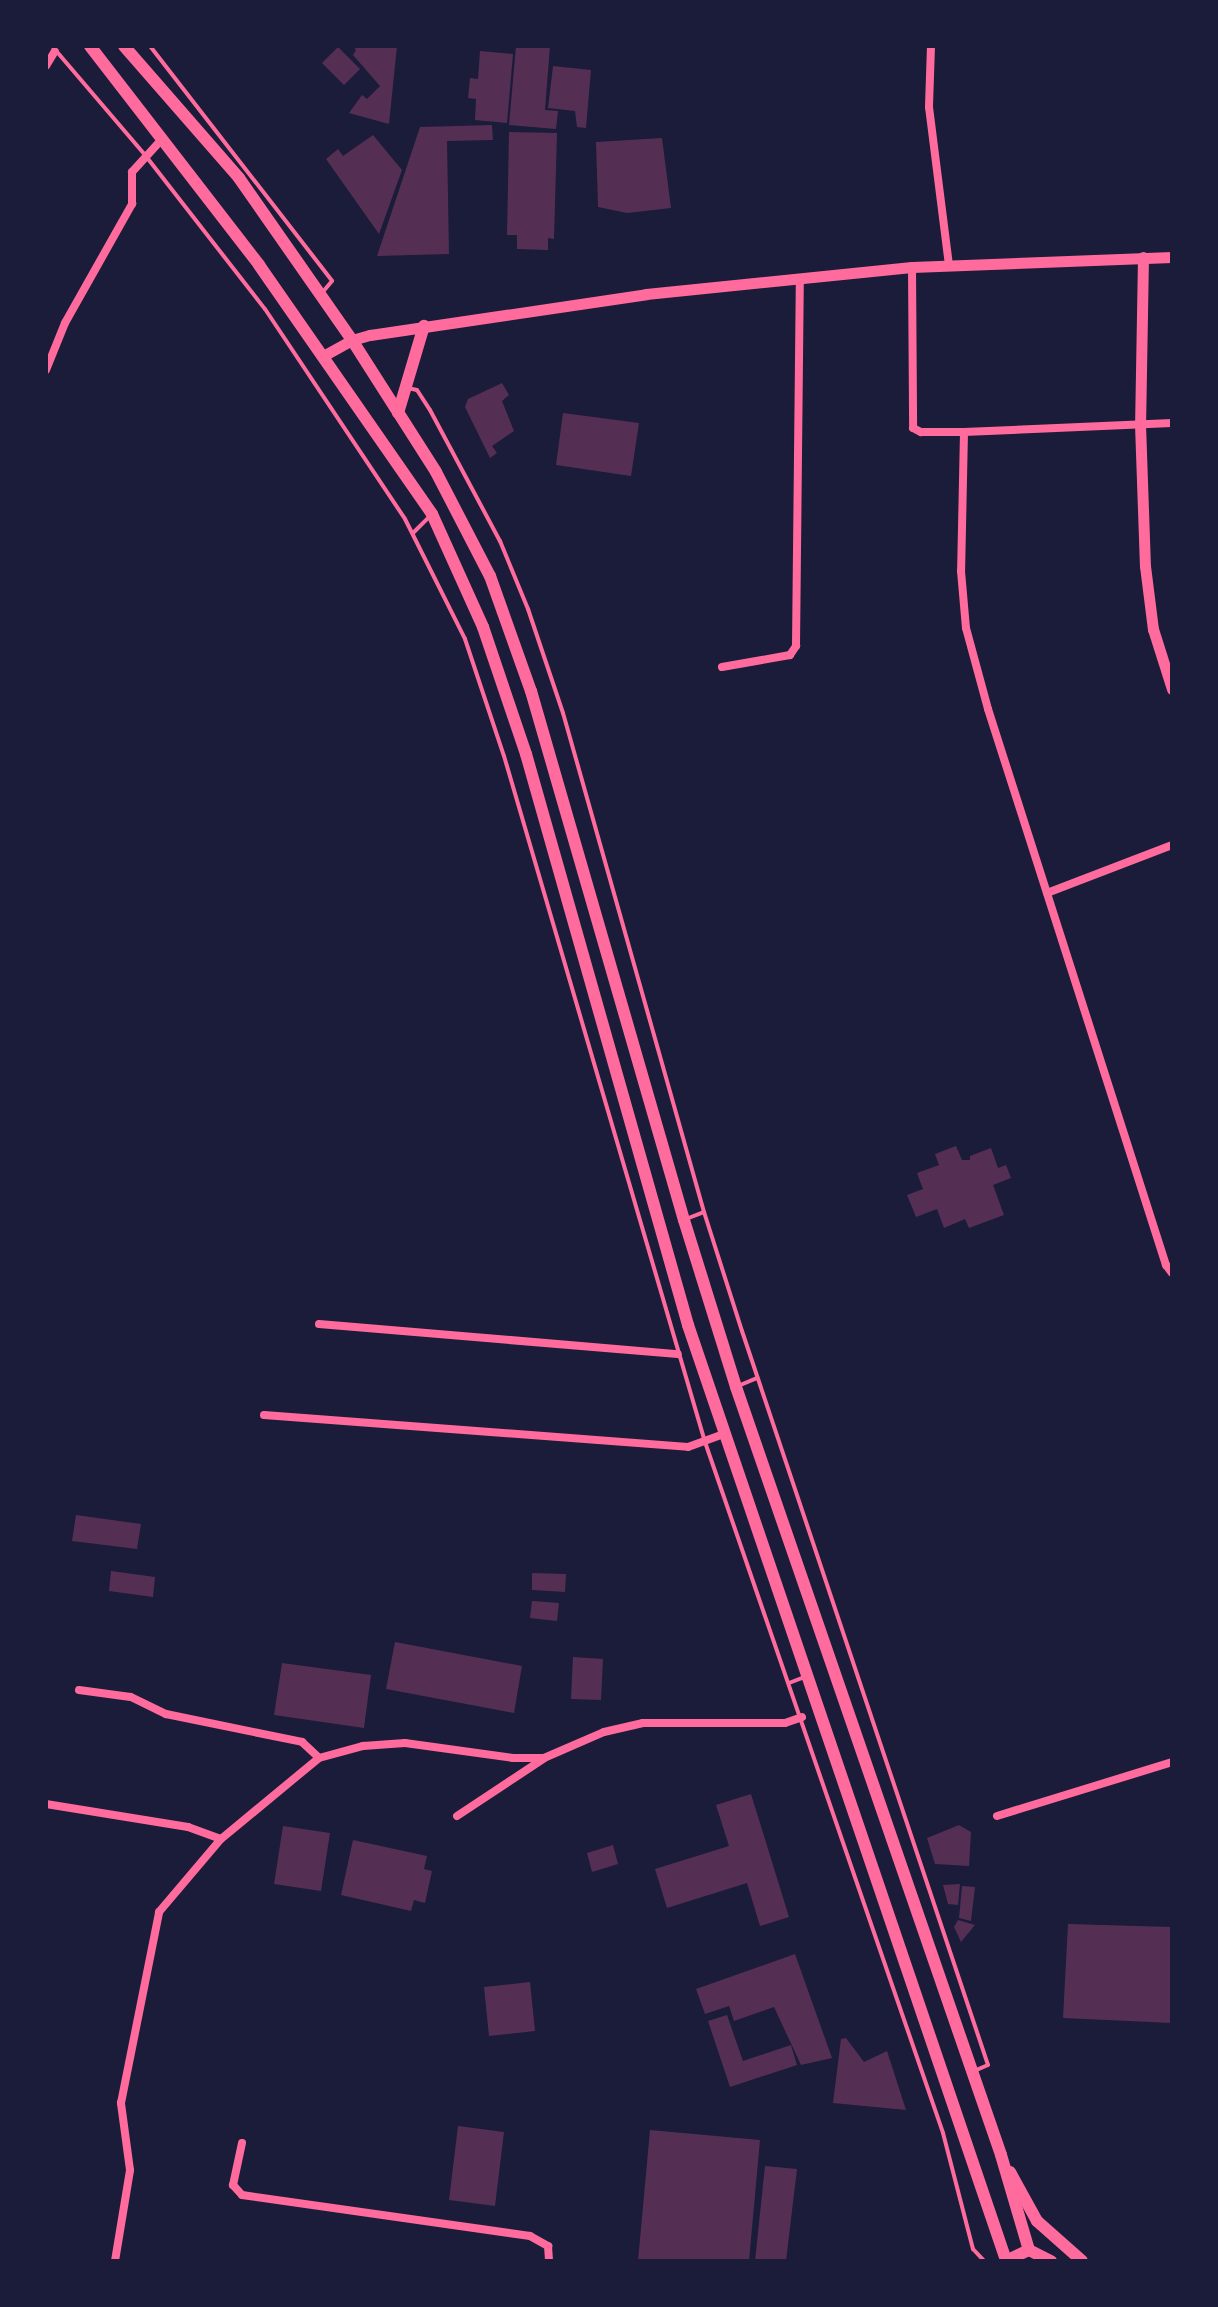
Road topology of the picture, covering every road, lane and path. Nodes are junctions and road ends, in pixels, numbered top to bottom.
1 (90, 46) edge
2 (124, 46) edge
3 (150, 46) edge
4 (931, 46) edge
5 (54, 48) edge
6 (46, 66) edge
7 (163, 138) junction
8 (145, 155) junction
9 (1143, 257) junction
10 (1172, 257) edge
11 (949, 265) junction
12 (912, 267) junction
13 (800, 279) junction
14 (321, 295) junction
15 (424, 326) junction
16 (352, 340) junction
17 (323, 356) junction
18 (46, 370) edge
19 (406, 388) junction
20 (398, 413) junction
21 (1172, 423) edge
22 (1140, 424) junction
23 (964, 432) junction
24 (432, 514) junction
25 (413, 533) junction
26 (722, 667) dead end
27 (1172, 689) edge
28 (1172, 845) edge
29 (1047, 893) junction
30 (704, 1212) junction
31 (684, 1220) junction
32 (1172, 1273) edge
33 (319, 1324) dead end
34 (678, 1354) junction
35 (757, 1378) junction
36 (736, 1387) junction
37 (264, 1415) dead end
38 (724, 1434) junction
39 (705, 1442) junction
40 (806, 1677) junction
41 (789, 1683) junction
42 (79, 1690) dead end
43 (802, 1717) junction
44 (319, 1758) junction
45 (544, 1758) junction
46 (1172, 1762) edge
47 (46, 1804) edge
48 (457, 1816) dead end
49 (997, 1816) dead end
50 (221, 1839) junction
51 (971, 2071) junction
52 (242, 2143) dead end
53 (1001, 2155) junction
54 (1029, 2250) junction
55 (1006, 2260) edge
56 (115, 2261) edge
57 (549, 2261) edge
58 (984, 2261) edge
59 (1051, 2261) edge
60 (1082, 2261) edge

1 - 7 main road
2 - 14 main road
3 - 14 lane
4 - 11 street
5 - 6 street
5 - 8 lane
7 - 8 street
7 - 17 main road
8 - 18 street
8 - 25 lane
9 - 10 street
9 - 11 street
9 - 22 street
11 - 12 street
12 - 13 street
12 - 23 street
13 - 15 street
13 - 26 street
14 - 16 main road
15 - 16 street
15 - 19 main road
16 - 17 street
16 - 20 main road
17 - 24 main road
19 - 20 main road
19 - 30 lane
20 - 31 main road
21 - 22 street
22 - 23 street
22 - 27 street
23 - 29 street
24 - 25 lane
24 - 38 main road
25 - 34 lane
28 - 29 street
29 - 32 street
30 - 31 lane
30 - 35 lane
31 - 36 main road
33 - 34 street
34 - 39 lane
35 - 36 lane
35 - 51 lane
36 - 51 main road
37 - 39 street
38 - 39 street
38 - 40 main road
39 - 41 lane
40 - 41 lane
40 - 55 main road
41 - 43 lane
42 - 44 street
43 - 45 street
43 - 58 lane
44 - 45 street
44 - 50 street
45 - 48 street
46 - 49 street
47 - 50 street
50 - 56 street
51 - 53 main road
52 - 57 street
53 - 54 main road
53 - 60 main road
54 - 55 main road
54 - 59 main road

